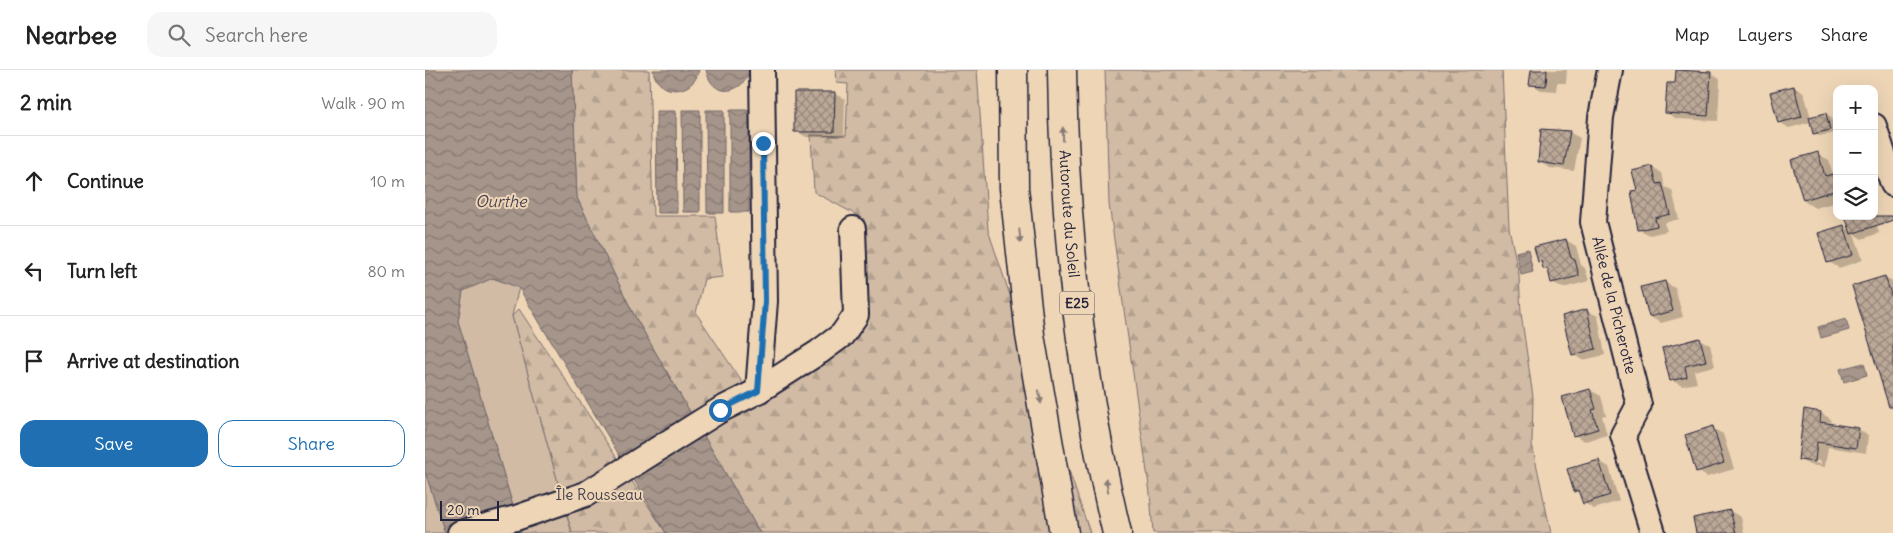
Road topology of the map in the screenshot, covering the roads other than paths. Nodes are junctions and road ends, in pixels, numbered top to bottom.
1 (762, 70) edge
2 (1013, 70) edge
3 (1062, 70) edge
4 (1610, 70) edge
5 (1875, 130) edge
6 (1893, 184) edge
7 (853, 229) dead end
8 (758, 391) junction
9 (460, 533) edge
10 (1064, 533) edge
11 (1117, 533) edge
12 (1653, 533) edge

1 - 8 street
2 -> 10 highway
11 -> 3 highway, Autoroute du Soleil / E25
4 - 12 street, Allée de la Picherotte
5 - 6 street
7 - 8 street
8 - 9 street

